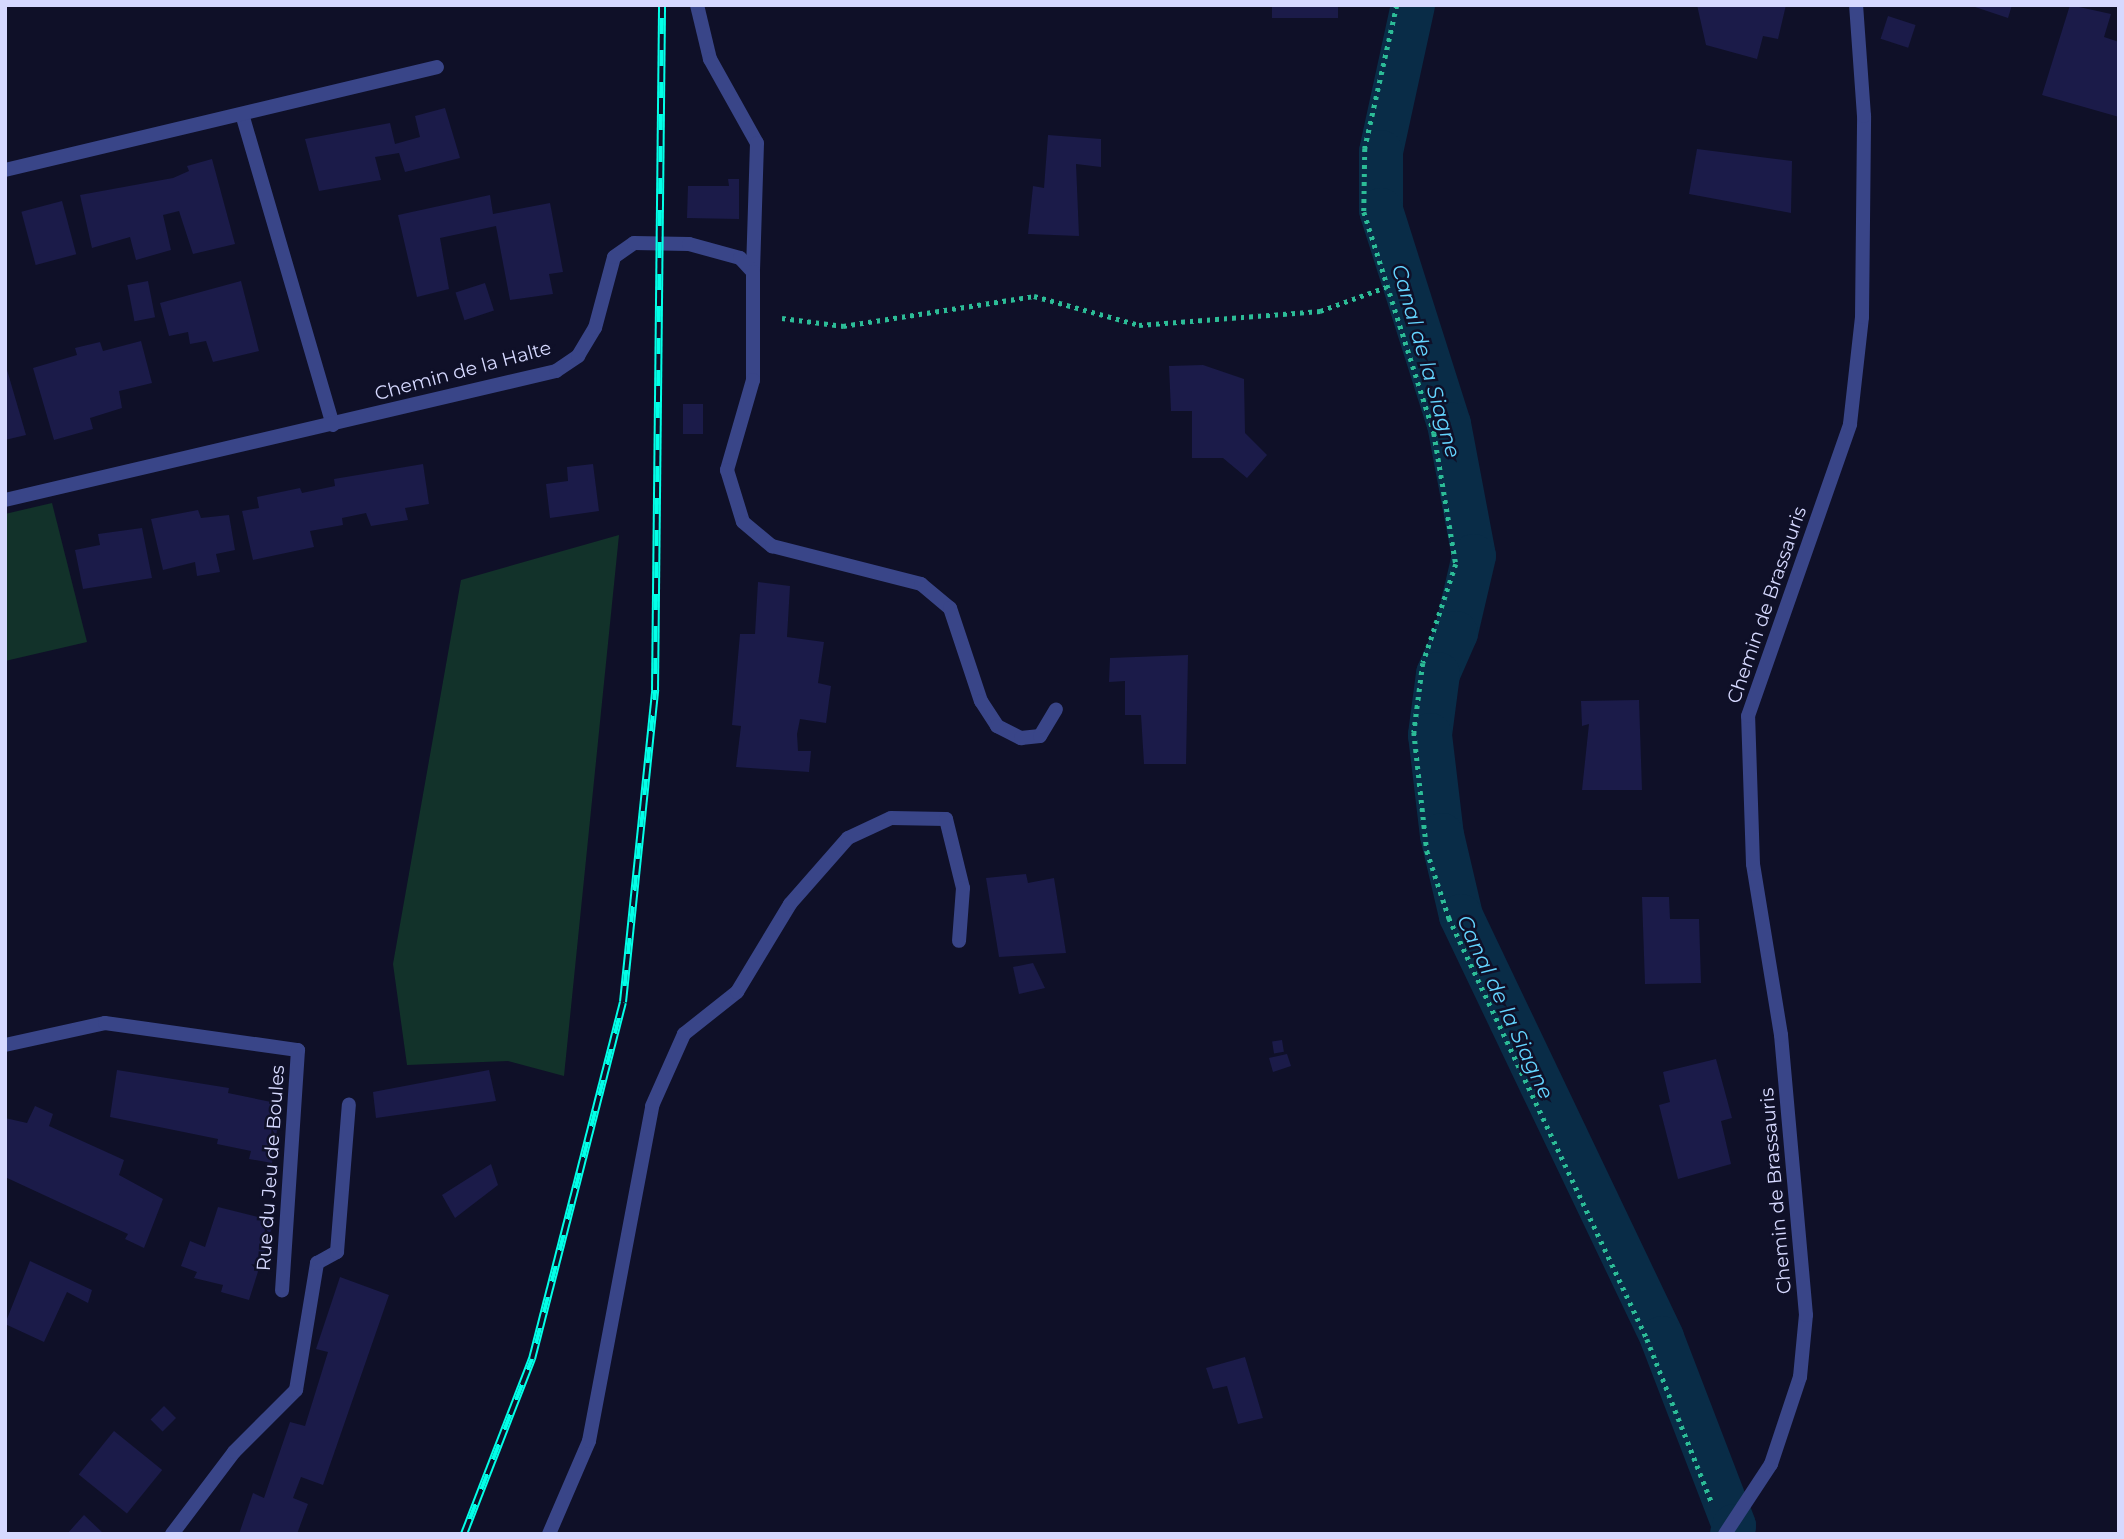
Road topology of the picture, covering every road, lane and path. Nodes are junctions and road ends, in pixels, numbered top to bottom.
1 (696, 5) edge
2 (1397, 5) edge
3 (1856, 5) edge
4 (437, 67) dead end
5 (242, 114) junction
6 (5, 170) edge
7 (753, 272) junction
8 (1386, 287) junction
9 (755, 314) junction
10 (332, 425) junction
11 (5, 500) edge
12 (1056, 709) dead end
13 (959, 941) dead end
14 (5, 1045) edge
15 (349, 1104) dead end
16 (282, 1290) dead end
17 (1714, 1513) dead end
18 (173, 1534) edge
19 (549, 1534) edge
20 (1725, 1534) edge

1 - 7 street
2 - 8 path
3 - 20 street, Chemin de Brassauris
4 - 5 street
5 - 6 street
5 - 10 street
7 - 9 street
7 - 10 street, Chemin de la Halte
8 - 9 path
8 - 17 path
9 - 12 street
10 - 11 street, Chemin de la Halte
13 - 19 street
14 - 16 street, Rue du Jeu de Boules
15 - 18 street

